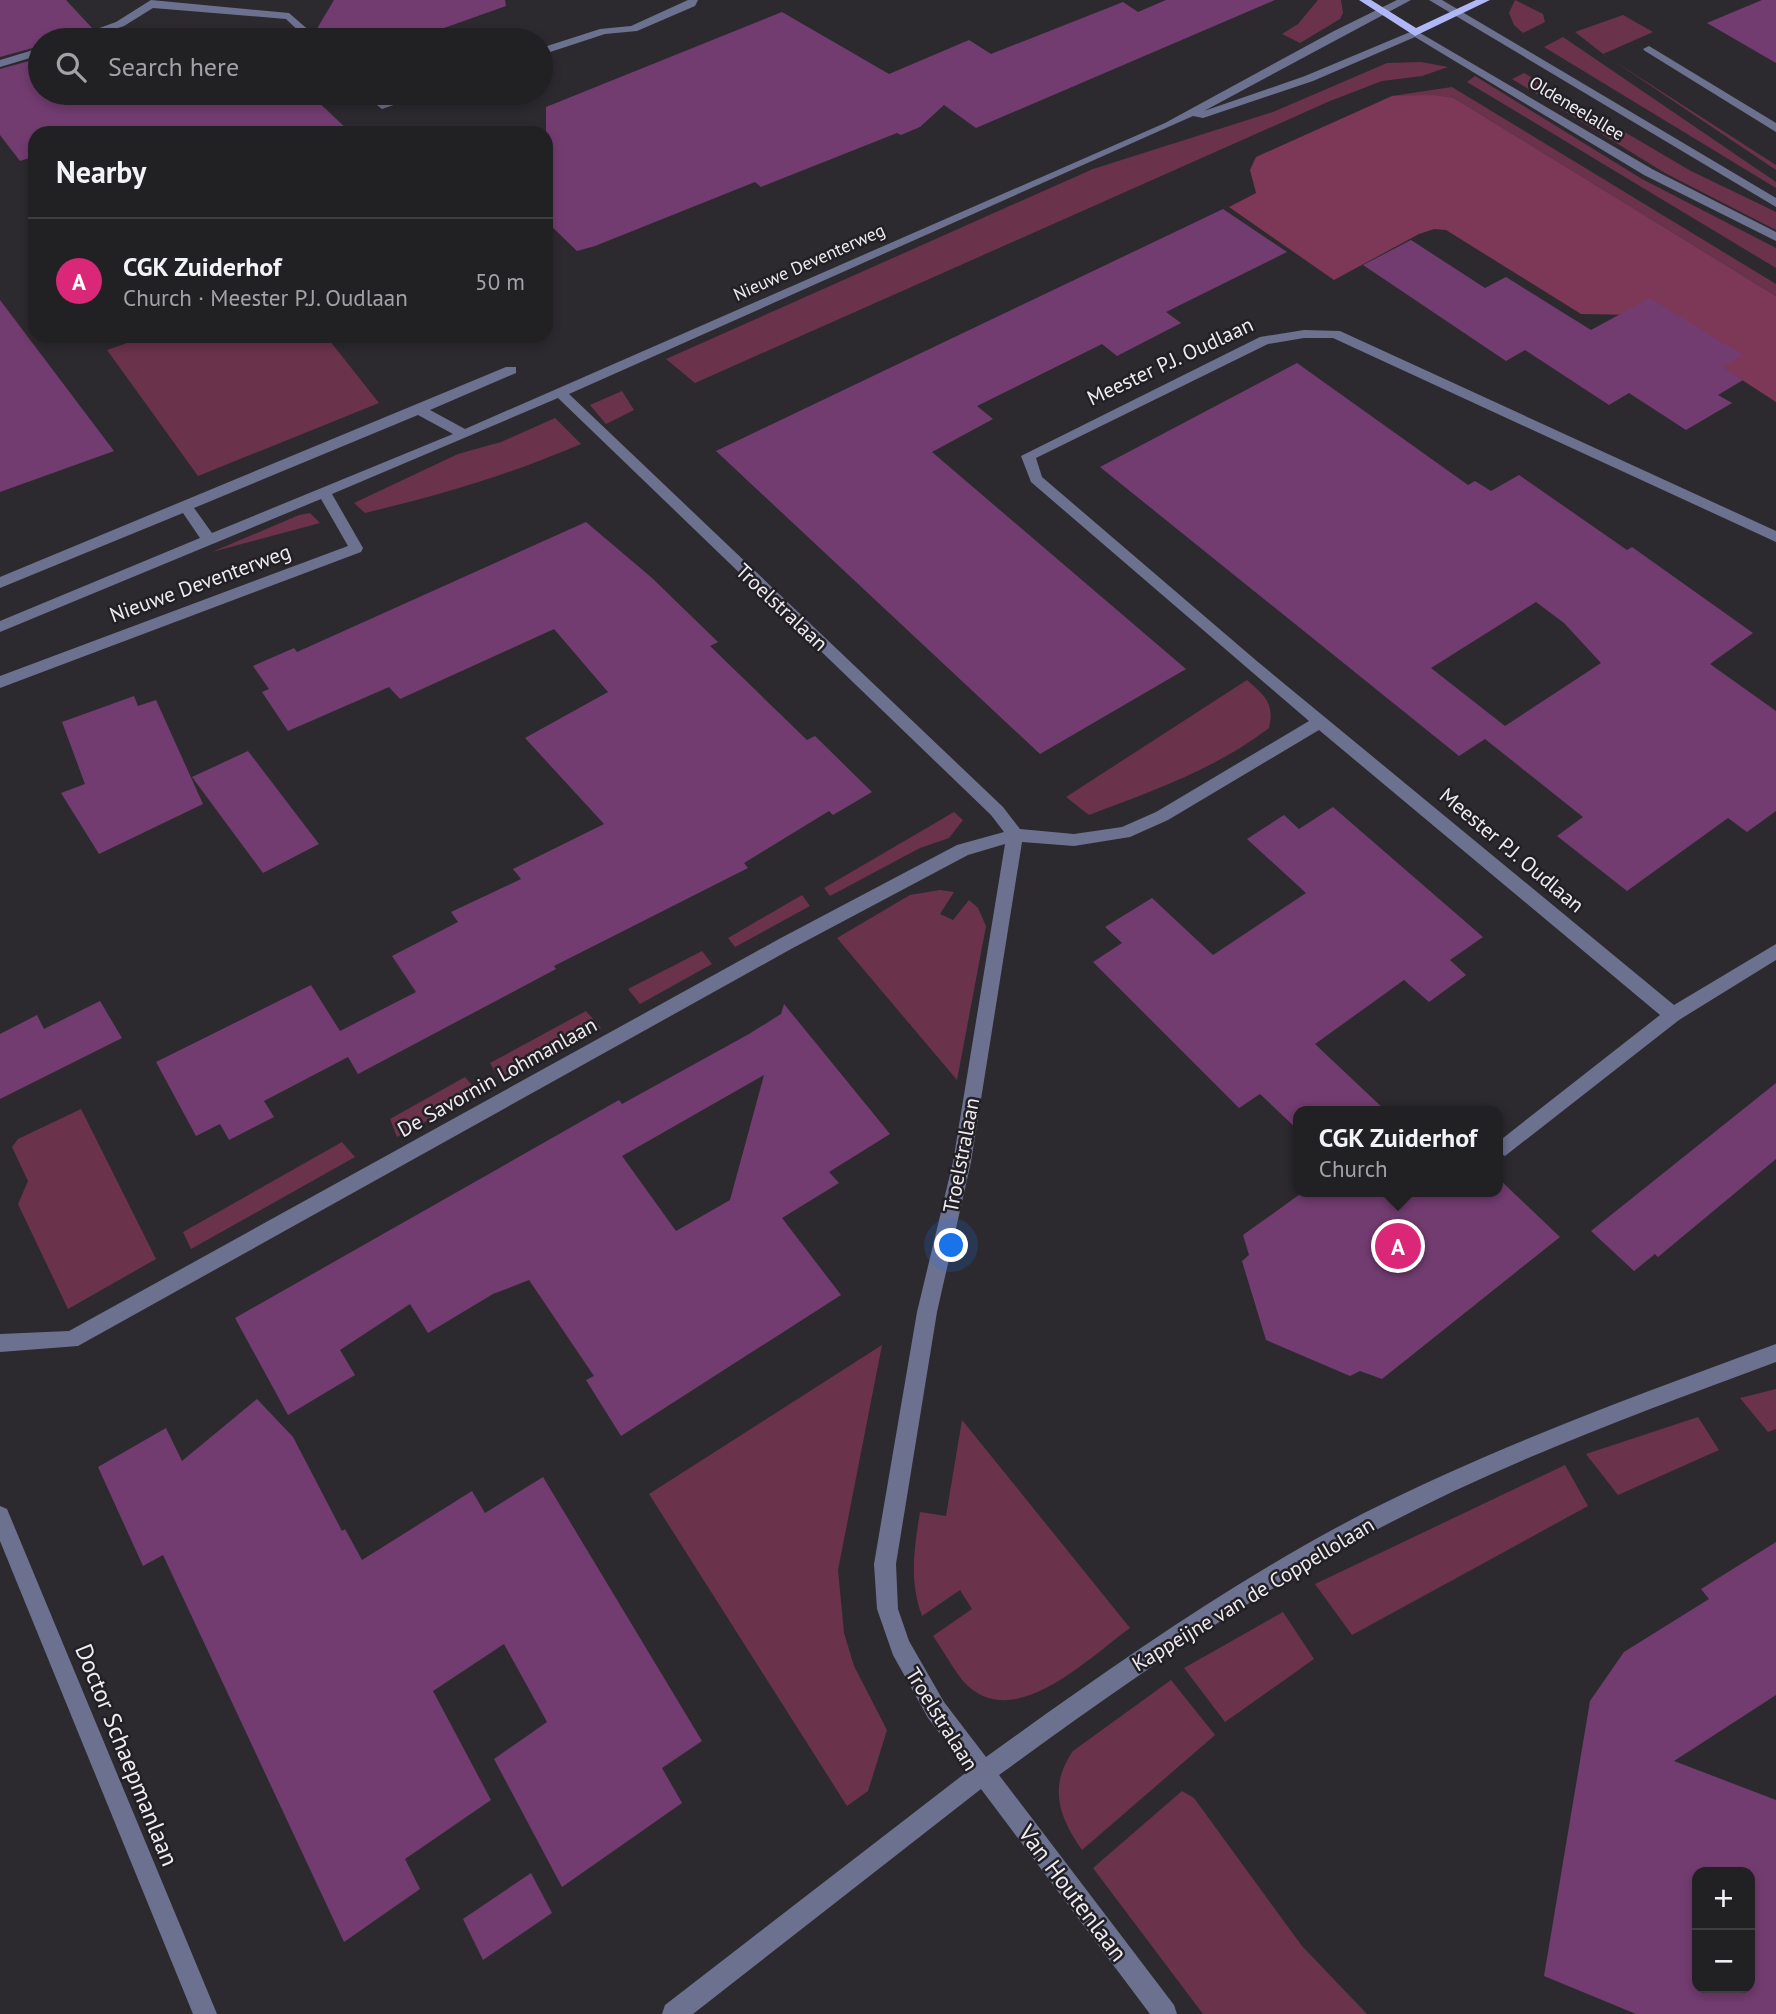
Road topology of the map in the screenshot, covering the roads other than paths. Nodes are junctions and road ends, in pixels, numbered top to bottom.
1 (693, 0) edge
2 (1364, 0) edge
3 (1406, 0) edge
4 (1434, 0) edge
5 (1485, 0) edge
6 (156, 3) edge
7 (1380, 11) junction
8 (1456, 13) junction
9 (108, 28) edge
10 (302, 28) edge
11 (1415, 33) junction
12 (553, 48) edge
13 (1649, 49) dead end
14 (28, 55) edge
15 (0, 64) edge
16 (1169, 125) junction
17 (1776, 128) edge
18 (1776, 203) edge
19 (1776, 237) edge
20 (512, 370) dead end
21 (560, 393) junction
22 (419, 410) junction
23 (465, 434) junction
24 (325, 494) junction
25 (186, 507) junction
26 (1776, 537) edge
27 (209, 540) junction
28 (0, 583) edge
29 (0, 627) edge
30 (0, 682) edge
31 (1321, 721) junction
32 (1015, 835) junction
33 (1776, 951) edge
34 (1673, 1015) junction
35 (1505, 1148) dead end
36 (0, 1343) edge
37 (1776, 1353) edge
38 (0, 1516) edge
39 (981, 1773) junction
40 (205, 2014) edge
41 (674, 2014) edge
42 (1165, 2014) edge

1 - 12 street
2 - 7 main road, Oldeneelallee
3 - 7 street, Nieuwe Deventerweg
4 - 8 street, Oldeneelallee
5 - 8 main road, Nieuwe Deventerweg
6 - 9 street
6 - 10 street
7 - 11 main road, Oldeneelallee
7 - 16 street, Nieuwe Deventerweg
8 - 11 main road, Nieuwe Deventerweg
8 - 18 street, Oldeneelallee
11 - 16 street, Nieuwe Deventerweg
11 - 19 street, Oldeneelallee
13 - 17 street
14 - 15 street
16 - 21 street, Nieuwe Deventerweg
20 - 22 street
21 - 23 street, Nieuwe Deventerweg
21 - 32 street, Troelstralaan
22 - 23 street
22 - 25 street
23 - 24 street, Nieuwe Deventerweg
24 - 27 street, Nieuwe Deventerweg
24 - 30 street, Nieuwe Deventerweg
25 - 27 street, Nieuwe Deventerweg
25 - 28 street
26 - 31 street, Meester P.J. Oudlaan
27 - 29 street, Nieuwe Deventerweg
31 - 32 street
31 - 34 street, Meester P.J. Oudlaan
32 - 36 street, De Savornin Lohmanlaan
32 - 39 street, Troelstralaan
33 - 34 street
34 - 35 street
37 - 39 street, Kappeijne van de Coppellolaan
38 - 40 street, Doctor Schaepmanlaan
39 - 41 street, Troelstralaan
39 - 42 street, Van Houtenlaan

